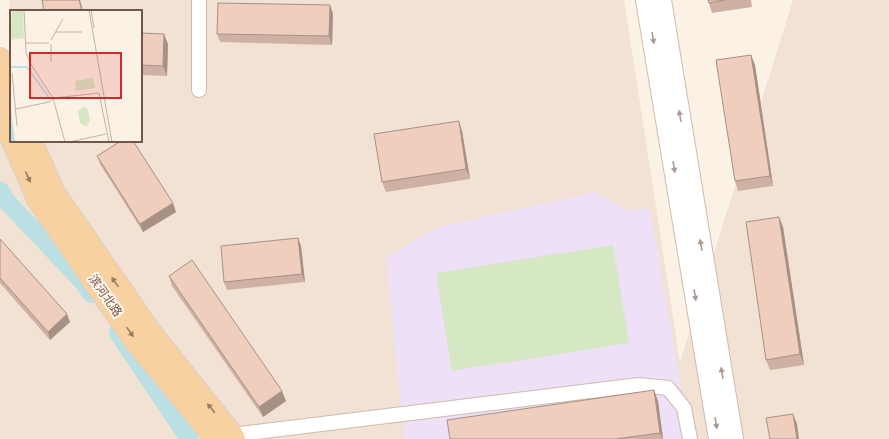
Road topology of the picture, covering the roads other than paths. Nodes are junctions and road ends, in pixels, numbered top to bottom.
1 (199, 0) edge
2 (646, 0) edge
3 (661, 0) edge
4 (0, 58) edge
5 (199, 90) dead end
6 (10, 93) edge
7 (0, 112) edge
8 (10, 135) edge
9 (13, 142) edge
10 (31, 142) edge
11 (227, 438) edge
12 (690, 439) edge
13 (719, 439) edge
14 (733, 439) edge

1 - 5 street
2 -> 13 main road
14 -> 3 main road
4 - 6 main road
7 - 8 main road
9 -> 11 main road, 滨河北路
11 -> 10 main road, 滨河北路
11 - 12 street

